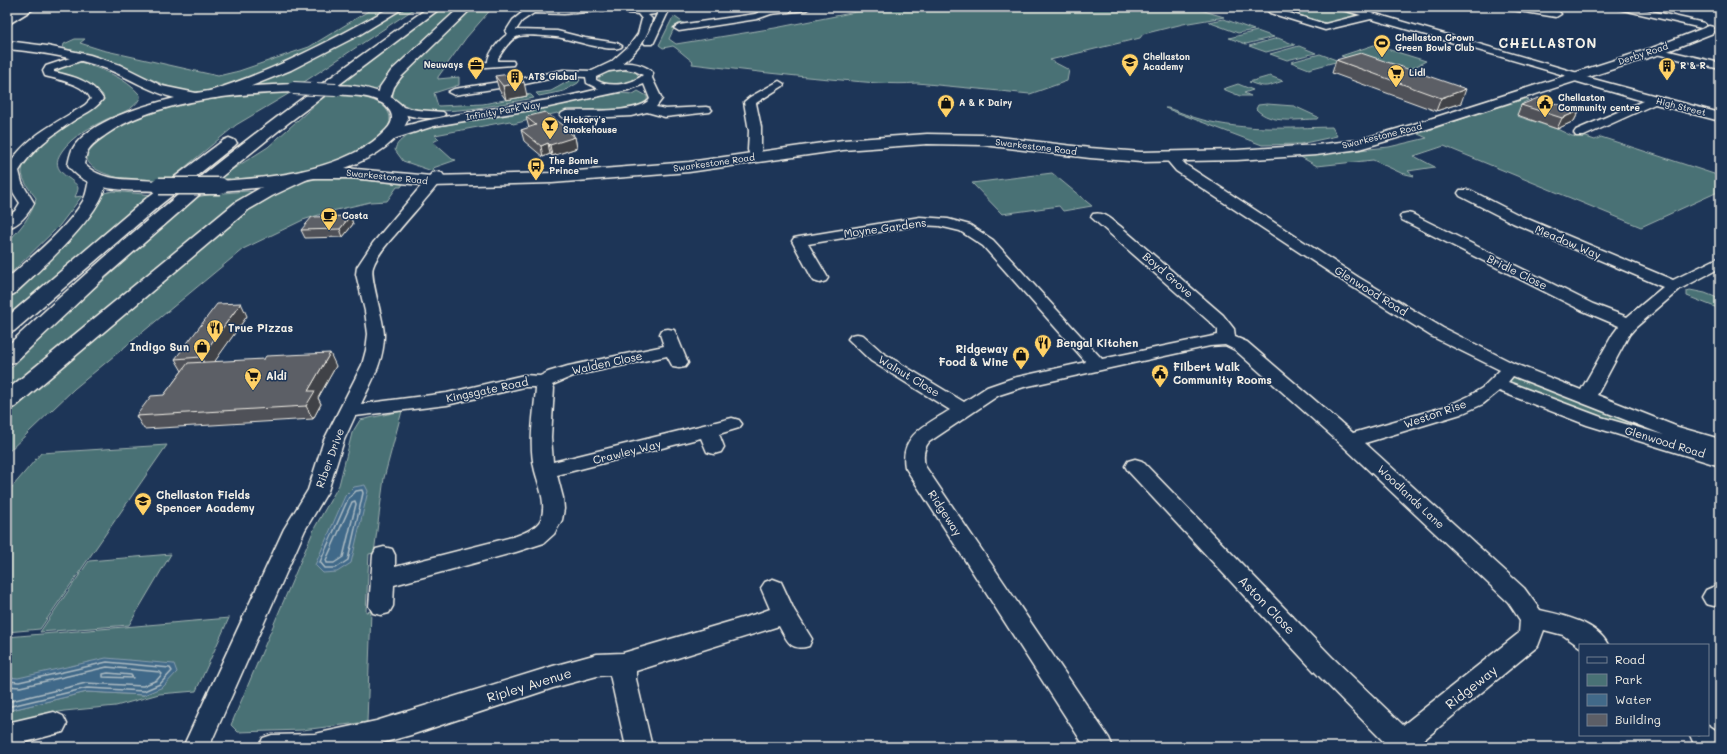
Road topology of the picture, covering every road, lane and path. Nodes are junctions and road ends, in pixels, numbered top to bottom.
1 (399, 7) edge
2 (422, 7) edge
3 (436, 7) edge
4 (467, 7) edge
5 (515, 7) edge
6 (610, 7) edge
7 (806, 7) edge
8 (1287, 7) edge
9 (1342, 7) edge
10 (1509, 7) edge
11 (1626, 7) edge
12 (668, 8) edge
13 (627, 9) edge
14 (766, 9) edge
15 (590, 10) junction
16 (531, 11) junction
17 (642, 13) junction
18 (1556, 14) dead end
19 (1370, 16) junction
20 (1715, 27) edge
21 (679, 28) dead end
22 (515, 34) junction
23 (7, 45) edge
24 (617, 46) dead end
25 (1656, 51) junction
26 (82, 57) junction
27 (509, 63) dead end
28 (493, 64) junction
29 (476, 66) dead end
30 (1720, 66) edge
31 (635, 67) junction
32 (607, 69) junction
33 (1574, 76) junction
34 (592, 78) junction
35 (647, 78) junction
36 (148, 85) junction
37 (622, 87) junction
38 (779, 90) dead end
39 (454, 92) dead end
40 (652, 92) junction
41 (209, 95) junction
42 (384, 99) junction
43 (1654, 100) junction
44 (646, 108) junction
45 (397, 109) junction
46 (706, 110) dead end
47 (132, 115) junction
48 (566, 115) dead end
49 (1720, 116) edge
50 (1580, 133) dead end
51 (388, 139) junction
52 (757, 158) junction
53 (1172, 158) junction
54 (307, 175) junction
55 (96, 179) junction
56 (434, 179) junction
57 (1465, 193) dead end
58 (1407, 217) dead end
59 (1099, 221) dead end
60 (7, 224) edge
61 (1720, 262) edge
62 (820, 278) dead end
63 (1674, 286) junction
64 (7, 290) edge
65 (1629, 324) junction
66 (7, 327) edge
67 (857, 339) dead end
68 (1227, 340) junction
69 (674, 348) dead end
70 (7, 357) edge
71 (1098, 365) junction
72 (1509, 368) junction
73 (542, 383) junction
74 (1497, 384) junction
75 (1586, 398) junction
76 (7, 402) edge
77 (964, 410) junction
78 (349, 411) junction
79 (732, 424) dead end
80 (1350, 441) junction
81 (1720, 446) edge
82 (1720, 459) edge
83 (1135, 466) dead end
84 (545, 471) junction
85 (384, 555) dead end
86 (384, 579) junction
87 (773, 588) dead end
88 (381, 606) dead end
89 (784, 614) junction
90 (1532, 618) junction
91 (800, 640) dead end
92 (1595, 644) edge
93 (623, 664) junction
94 (54, 724) dead end
95 (7, 735) edge
96 (1704, 736) edge
97 (1398, 744) edge
98 (196, 747) edge
99 (272, 747) edge
100 (639, 747) edge
101 (1100, 747) edge
102 (1717, 747) edge

1 - 41 main road
2 - 66 main road
3 - 70 main road
4 - 42 main road
5 - 16 street
6 - 15 street
7 - 14 street
8 - 19 street
9 - 19 street, High Street
10 - 18 street
11 - 20 street
12 - 17 street
12 - 31 street
13 - 15 street
13 - 17 street
14 - 21 street
15 - 16 street
16 - 22 street
17 - 32 street
19 - 33 street, High Street
20 - 25 main road, Derby Road
22 - 24 street
22 - 28 street
23 - 26 main road
25 - 30 street
25 - 33 main road, Derby Road
26 - 36 main road
26 - 60 street
27 - 28 street
28 - 29 street
31 - 32 street
31 - 35 street
32 - 34 street, Infinity Park Way
33 - 43 street, High Street
33 - 53 main road, Swarkestone Road
34 - 37 street
34 - 39 street
34 - 45 street, Infinity Park Way
35 - 37 street, Infinity Park Way
35 - 40 street
36 - 41 main road
36 - 47 main road
37 - 40 street
37 - 51 street, Infinity Park Way
38 - 52 street
40 - 44 street
41 - 42 main road, bridge
41 - 47 main road
42 - 45 main road
43 - 49 street, High Street
43 - 50 street
44 - 46 street
44 - 48 street
45 - 51 main road
47 - 55 main road
51 - 54 main road
51 - 56 main road, Swarkestone Road
52 - 53 main road, Swarkestone Road
52 - 56 main road, Swarkestone Road
53 - 72 street, Glenwood Road
54 - 55 main road, bridge
54 - 56 main road, Swarkestone Road
54 - 76 main road
55 - 64 main road
56 - 78 street, Riber Drive
57 - 63 street, Meadow Way
58 - 65 street, Bridle Close
59 - 68 street, Boyd Grove
61 - 63 street
62 - 71 street, Moyne Gardens
63 - 65 street
65 - 75 street
67 - 77 street, Walnut Close
68 - 71 street, Ridgeway
68 - 80 street, Woodlands Lane
69 - 73 street, Walden Close
71 - 77 street, Ridgeway
72 - 74 street, Weston Rise
72 - 75 street, Glenwood Road
73 - 78 street, Kingsgate Road
73 - 84 street, Kingsgate Road
74 - 80 street, Weston Rise
74 - 82 street, Glenwood Road
75 - 81 street, Glenwood Road
77 - 101 street, Ridgeway
78 - 98 street, Riber Drive
79 - 84 street, Crawley Way
80 - 90 street, Woodlands Lane
83 - 97 street, Aston Close
84 - 86 street, Kingsgate Road
85 - 86 street
86 - 88 street
87 - 89 street
89 - 91 street
89 - 93 street, Ripley Avenue
90 - 92 street
90 - 97 street, Ridgeway
93 - 99 street, Ripley Avenue
93 - 100 street
94 - 95 street
96 - 102 street

